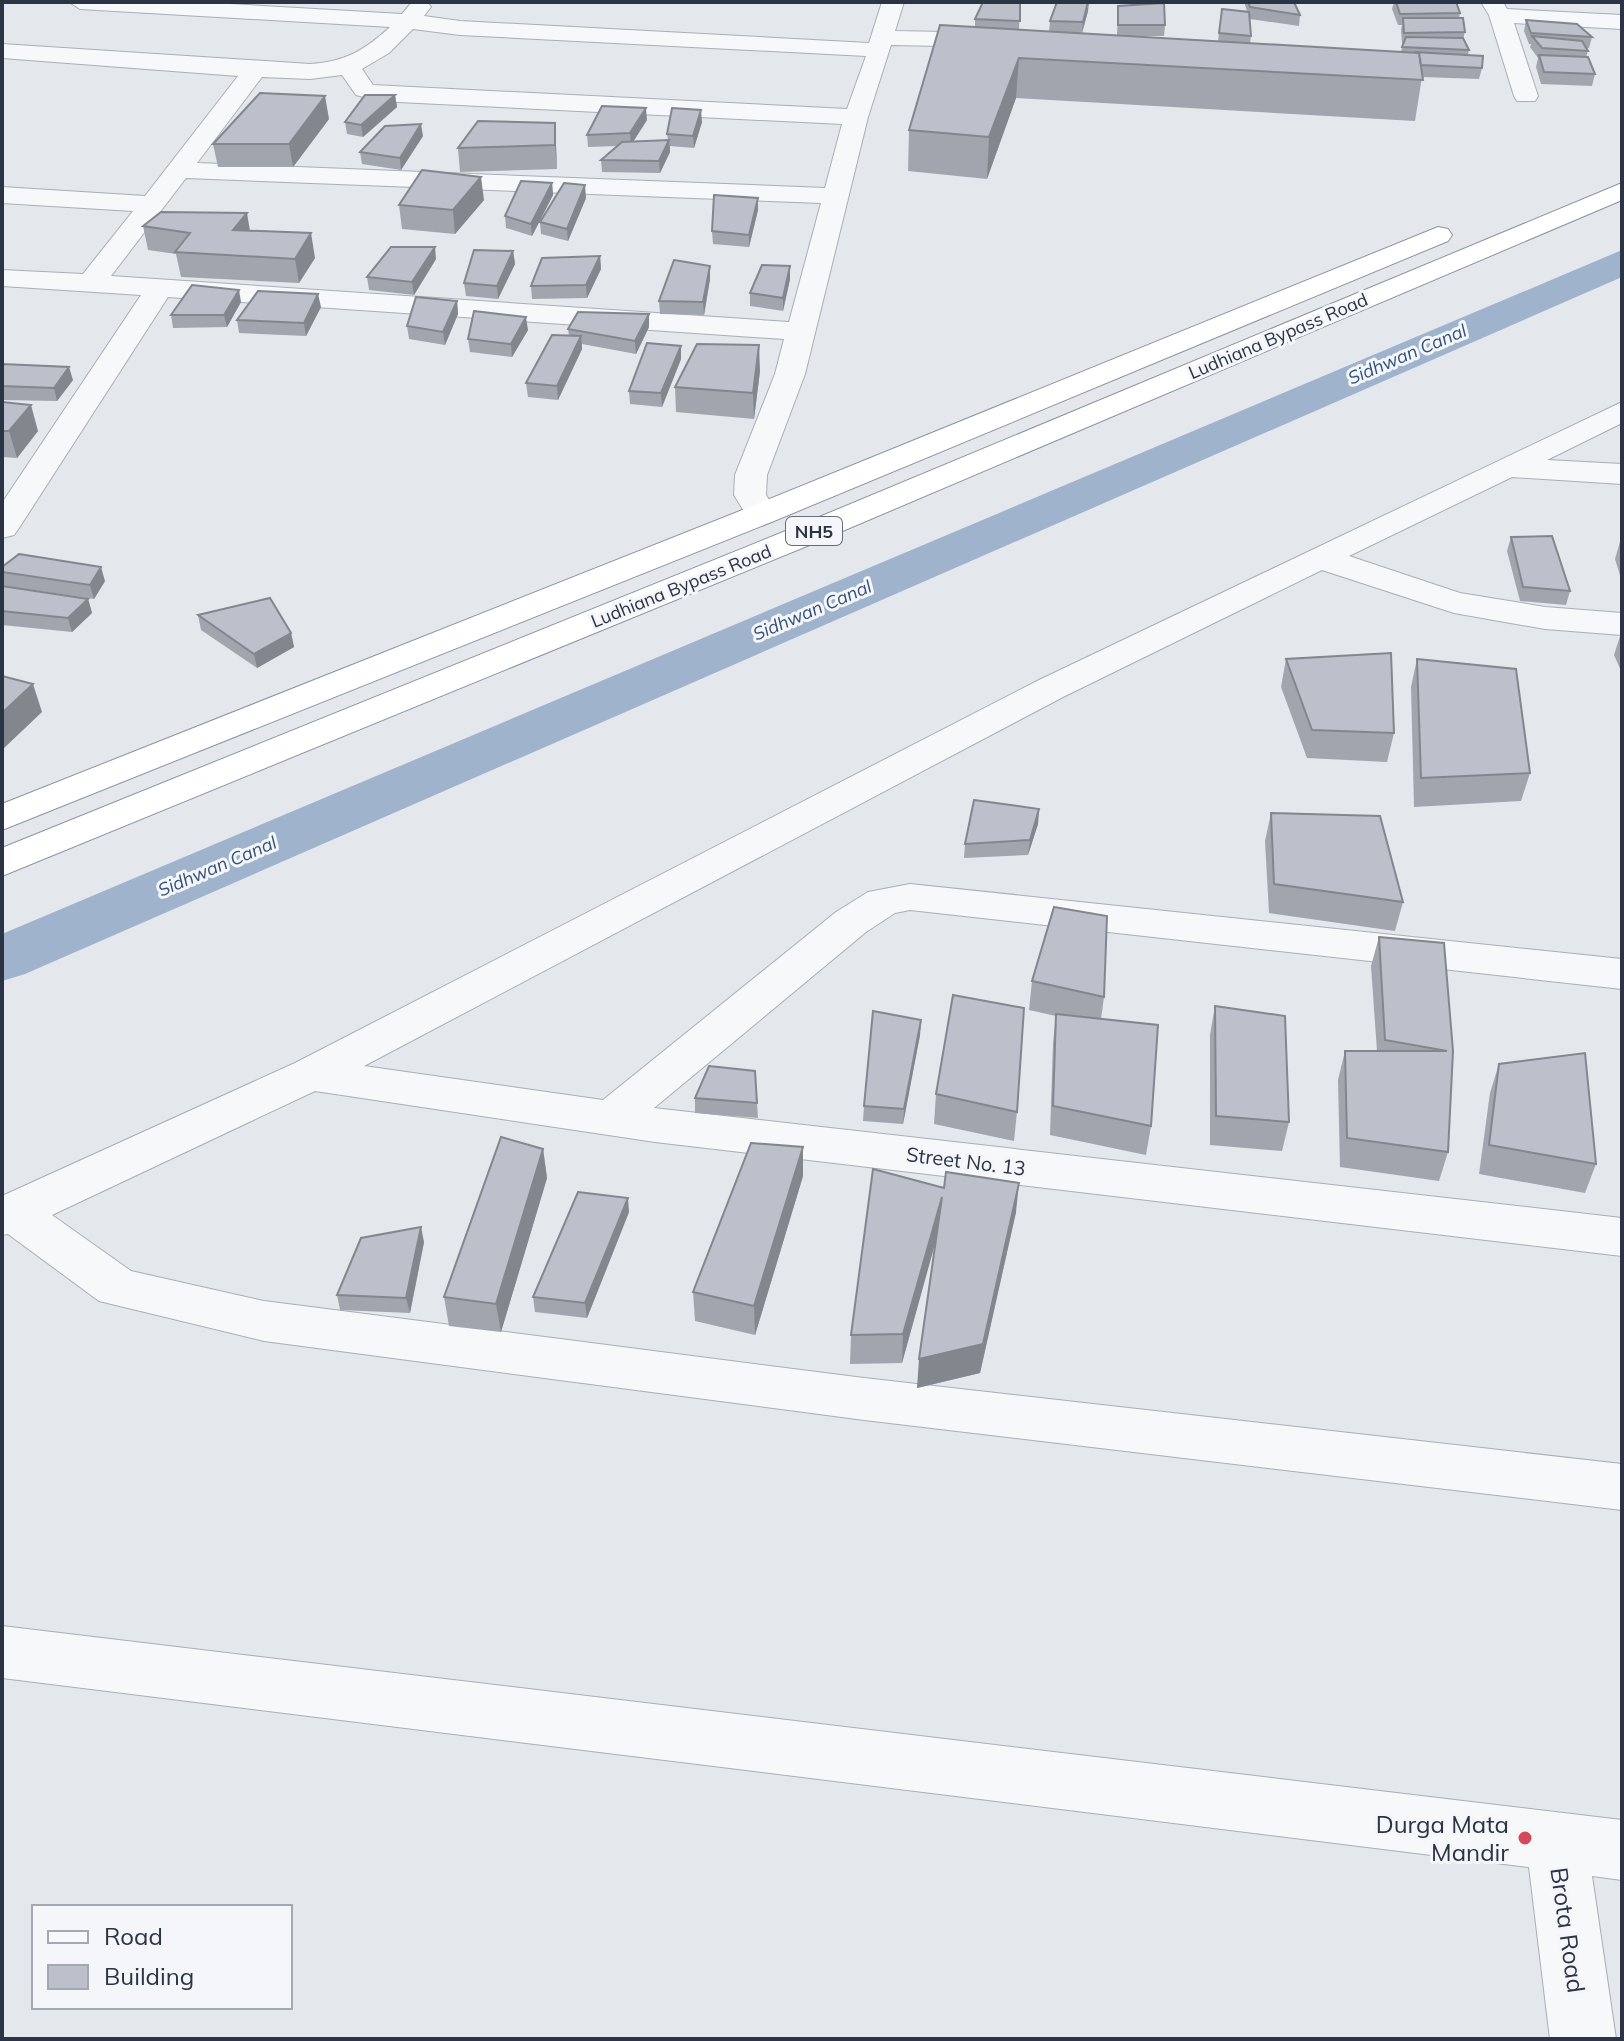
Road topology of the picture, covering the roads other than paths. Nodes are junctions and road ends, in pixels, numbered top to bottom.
1 (80, 2) edge
2 (424, 2) edge
3 (893, 2) edge
4 (1496, 8) edge
5 (407, 21) junction
6 (1622, 22) edge
7 (1020, 41) edge
8 (880, 44) junction
9 (2, 51) edge
10 (350, 69) junction
11 (255, 70) junction
12 (1526, 96) dead end
13 (856, 117) junction
14 (1622, 160) edge
15 (181, 170) junction
16 (1622, 191) edge
17 (2, 195) edge
18 (835, 196) junction
19 (151, 204) junction
20 (2, 278) edge
21 (91, 283) junction
22 (160, 288) junction
23 (799, 331) junction
24 (1622, 411) edge
25 (1507, 466) junction
26 (1622, 474) edge
27 (8, 510) edge
28 (762, 514) junction
29 (1320, 558) junction
30 (1622, 624) edge
31 (2, 818) edge
32 (2, 863) edge
33 (1622, 974) edge
34 (311, 1074) junction
35 (612, 1118) junction
36 (8, 1214) edge
37 (1622, 1237) edge
38 (1622, 1487) edge
39 (2, 1652) edge
40 (1556, 1840) junction
41 (1622, 1850) edge
42 (1583, 2039) edge

1 - 5 street
2 - 5 street
3 - 8 street
4 - 6 street
4 - 12 street
5 - 8 street
5 - 10 street
7 - 8 street
8 - 13 street
9 - 11 street
10 - 11 street
10 - 13 street
11 - 15 street
13 - 18 street
14 - 28 highway, Ludhiana Bypass Road / NH5
15 - 18 street
15 - 19 street
16 - 32 highway, Ludhiana Bypass Road / NH5
17 - 19 street
18 - 23 street
19 - 21 street
20 - 21 street
21 - 22 street
22 - 23 street
22 - 27 street
23 - 28 street
24 - 25 street
25 - 26 street
25 - 29 street
28 - 31 highway, Ludhiana Bypass Road / NH5
29 - 30 street
29 - 34 street
33 - 35 street
34 - 35 street, Street No. 13
34 - 36 street
35 - 37 street, Street No. 13
36 - 38 street
39 - 40 street
40 - 41 street, Brota Road
40 - 42 street, Brota Road

